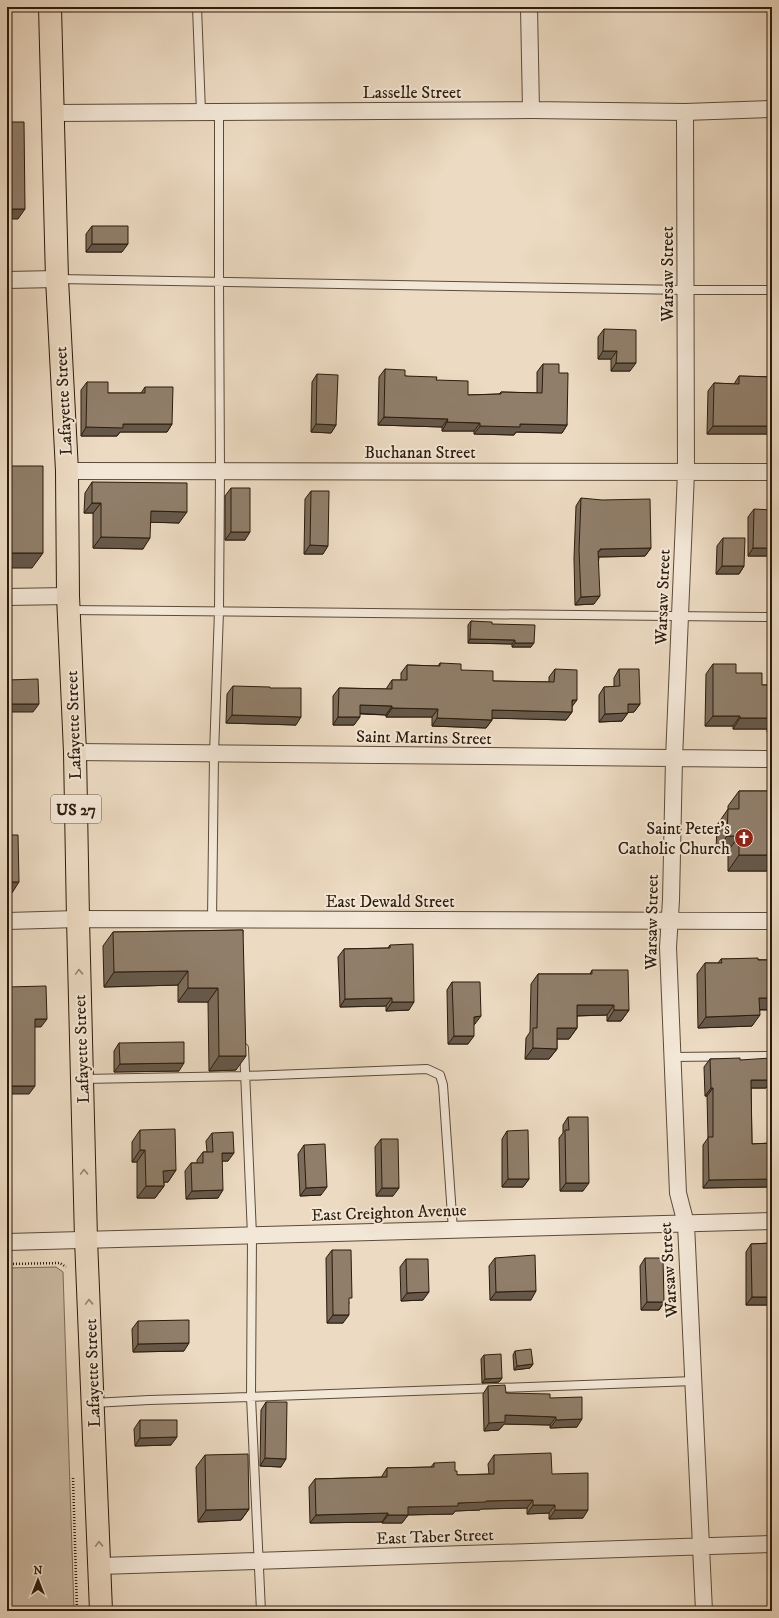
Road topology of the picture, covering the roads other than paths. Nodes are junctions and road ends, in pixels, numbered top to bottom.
1 (50, 7) edge
2 (197, 7) edge
3 (528, 7) edge
4 (772, 109) edge
5 (531, 110) junction
6 (201, 112) junction
7 (219, 112) junction
8 (686, 112) junction
9 (53, 113) junction
10 (57, 279) junction
11 (7, 280) edge
12 (219, 282) junction
13 (686, 290) junction
14 (772, 290) edge
15 (67, 471) junction
16 (220, 471) junction
17 (686, 472) junction
18 (772, 472) edge
19 (7, 597) edge
20 (68, 603) junction
21 (219, 611) junction
22 (680, 617) junction
23 (772, 618) edge
24 (75, 752) junction
25 (214, 754) junction
26 (674, 759) junction
27 (772, 759) edge
28 (78, 919) junction
29 (212, 920) junction
30 (7, 921) edge
31 (669, 921) junction
32 (772, 921) edge
33 (243, 1037) edge
34 (772, 1056) edge
35 (672, 1058) junction
36 (245, 1076) junction
37 (82, 1079) junction
38 (772, 1221) edge
39 (686, 1224) junction
40 (453, 1230) junction
41 (252, 1235) junction
42 (86, 1239) junction
43 (7, 1242) edge
44 (694, 1381) junction
45 (251, 1397) junction
46 (93, 1403) junction
47 (772, 1544) edge
48 (702, 1546) junction
49 (260, 1561) junction
50 (100, 1566) junction
51 (101, 1611) edge
52 (261, 1611) edge
53 (704, 1611) edge

1 - 9 highway, Lafayette Street / US 27
2 - 6 lane
3 - 5 street
4 - 8 street, Lasselle Street
5 - 7 street, Lasselle Street
5 - 8 street, Lasselle Street
6 - 7 street, Lasselle Street
6 - 9 street, Lasselle Street
7 - 12 lane
8 - 13 street, Warsaw Street
9 - 10 highway, Lafayette Street / US 27
10 - 11 street
10 - 12 lane
10 - 15 highway, Lafayette Street / US 27
12 - 13 lane
12 - 16 lane
13 - 14 lane
13 - 17 street, Warsaw Street
15 - 16 street, Buchanan Street
15 - 20 highway, Lafayette Street / US 27
16 - 17 street, Buchanan Street
16 - 21 lane
17 - 18 street, Buchanan Street
17 - 22 street, Warsaw Street
19 - 20 street
20 - 21 lane
20 - 24 highway, Lafayette Street / US 27
21 - 22 lane
21 - 25 lane
22 - 23 lane
22 - 26 street, Warsaw Street
24 - 25 street, Saint Martins Street
24 - 28 highway, Lafayette Street / US 27
25 - 26 street, Saint Martins Street
25 - 29 lane
26 - 27 street, Saint Martins Street
26 - 31 street, Warsaw Street
28 - 29 street, East Dewald Street
28 - 30 street, East Dewald Street
37 -> 28 highway, Lafayette Street / US 27
29 - 31 street, East Dewald Street
31 - 32 street, East Dewald Street
31 - 35 street, Warsaw Street
33 - 36 lane
34 - 35 lane
35 - 39 street, Warsaw Street
36 - 37 lane
36 - 40 lane
36 - 41 lane
42 -> 37 highway, Lafayette Street / US 27
38 - 39 street, East Creighton Avenue
39 - 40 street, East Creighton Avenue
39 - 44 street, Warsaw Street
40 - 41 street, East Creighton Avenue
41 - 42 street, East Creighton Avenue
41 - 45 lane
42 - 43 street, East Creighton Avenue
46 -> 42 highway, Lafayette Street / US 27
44 - 45 lane
44 - 48 street, Warsaw Street
45 - 46 lane
45 - 49 lane
50 -> 46 highway, Lafayette Street / US 27
47 - 48 street, East Taber Street
48 - 49 street, East Taber Street
48 - 53 street, Warsaw Street
49 - 50 street, East Taber Street
49 - 52 lane
50 - 51 highway, Lafayette Street / US 27

